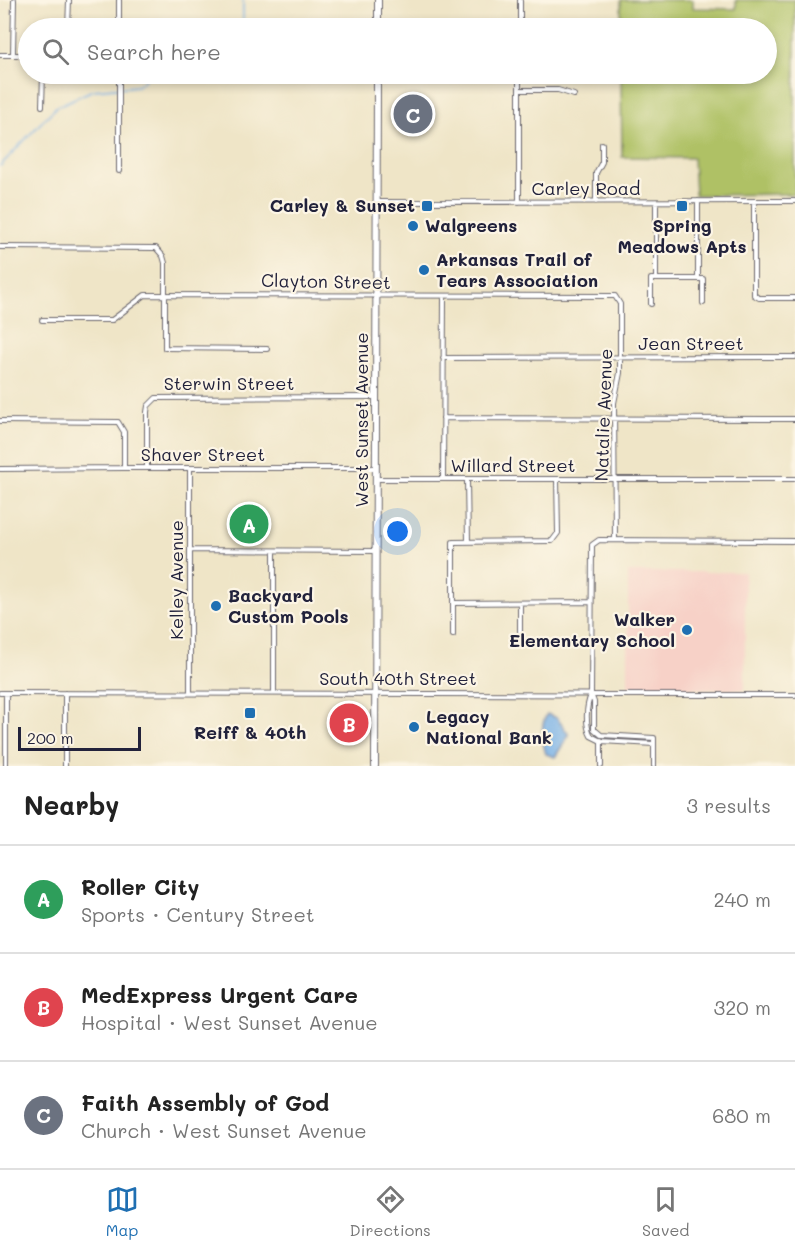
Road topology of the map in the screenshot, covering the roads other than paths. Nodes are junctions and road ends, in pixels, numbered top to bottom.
1 (14, 0) edge
2 (69, 0) edge
3 (119, 0) edge
4 (378, 0) edge
5 (520, 0) edge
6 (68, 18) edge
7 (119, 18) edge
8 (378, 18) edge
9 (520, 18) edge
10 (0, 55) edge
11 (13, 55) junction
12 (18, 55) edge
13 (43, 84) edge
14 (119, 84) edge
15 (377, 84) edge
16 (519, 84) edge
17 (519, 90) junction
18 (574, 95) dead end
19 (42, 106) dead end
20 (602, 144) dead end
21 (119, 171) dead end
22 (698, 201) junction
23 (754, 201) junction
24 (795, 201) edge
25 (377, 202) junction
26 (519, 202) junction
27 (596, 202) junction
28 (656, 202) junction
29 (0, 247) edge
30 (656, 279) junction
31 (698, 279) junction
32 (165, 294) junction
33 (377, 295) junction
34 (444, 296) junction
35 (618, 297) joint
36 (795, 298) edge
37 (703, 303) dead end
38 (651, 304) dead end
39 (42, 321) dead end
40 (267, 349) dead end
41 (620, 357) junction
42 (795, 357) edge
43 (443, 358) junction
44 (377, 397) junction
45 (443, 418) junction
46 (614, 418) junction
47 (795, 419) edge
48 (0, 421) edge
49 (124, 468) junction
50 (147, 468) junction
51 (190, 468) junction
52 (376, 468) junction
53 (0, 469) edge
54 (376, 479) junction
55 (443, 479) junction
56 (557, 479) junction
57 (615, 479) junction
58 (795, 479) edge
59 (467, 480) junction
60 (615, 540) junction
61 (795, 541) edge
62 (468, 542) junction
63 (190, 550) junction
64 (274, 550) junction
65 (376, 551) junction
66 (591, 602) junction
67 (453, 603) junction
68 (520, 603) junction
69 (520, 632) dead end
70 (453, 635) dead end
71 (0, 693) edge
72 (6, 693) junction
73 (65, 693) junction
74 (190, 693) junction
75 (274, 693) junction
76 (375, 693) junction
77 (591, 694) junction
78 (795, 695) edge
79 (601, 735) junction
80 (601, 741) junction
81 (654, 744) junction
82 (6, 766) edge
83 (65, 766) edge
84 (375, 766) edge
85 (601, 766) edge
86 (654, 766) edge

1 - 11 street
2 - 6 street
3 - 7 street
4 - 8 highway
5 - 9 street
10 - 11 street
11 - 12 street
13 - 19 street
14 - 21 street
15 - 25 highway, West Sunset Avenue
16 - 17 street
17 - 18 street
17 - 26 street
20 - 27 street
22 - 23 street, Carley Road
22 - 28 street, Carley Road
22 - 31 street
23 - 24 street, Carley Road
23 - 36 street
25 - 26 street, Carley Road
25 - 33 highway, West Sunset Avenue
26 - 27 street, Carley Road
27 - 28 street, Carley Road
28 - 30 street
29 - 32 street
30 - 31 street
30 - 38 street
31 - 37 street
32 - 33 street, Clayton Street
32 - 39 street, Clayton Street
32 - 40 street
33 - 34 street, Clayton Street
33 - 44 highway, West Sunset Avenue
34 - 35 street, Clayton Street
34 - 43 street
35 - 41 street, Natalie Avenue
41 - 42 street, Jean Street
41 - 43 street, Jean Street
41 - 46 street, Natalie Avenue
43 - 45 street
44 - 50 street, Sterwin Street
44 - 52 highway, West Sunset Avenue
45 - 46 street
45 - 55 street
46 - 47 street
46 - 57 street, Natalie Avenue
48 - 49 street, Shaver Street
49 - 50 street, Shaver Street
49 - 53 street
50 - 51 street, Shaver Street
51 - 52 street, Shaver Street
51 - 63 street, Kelley Avenue
52 - 54 highway, West Sunset Avenue
54 - 55 street, Willard Street
54 - 65 highway, West Sunset Avenue
55 - 59 street, Willard Street
56 - 57 street, Willard Street
56 - 59 street, Willard Street
56 - 62 street
57 - 58 street, Willard Street
57 - 60 street, Natalie Avenue
59 - 62 street
60 - 61 street
60 - 66 street
62 - 67 street
63 - 64 street
63 - 74 street, Kelley Avenue
64 - 65 street
64 - 75 street
65 - 76 highway, West Sunset Avenue
66 - 68 street
66 - 77 street
67 - 68 street
67 - 70 street
68 - 69 street
71 - 72 street, South 40th Street
72 - 73 street, South 40th Street
72 - 82 street
73 - 74 street, South 40th Street
73 - 83 street
74 - 75 street, South 40th Street
75 - 76 street, South 40th Street
76 - 77 street, South 40th Street
76 - 84 highway, West Sunset Avenue
77 - 78 street, South 40th Street
77 - 79 street
77 - 80 street
79 - 80 street
79 - 81 street
80 - 81 street
80 - 85 street
81 - 86 street

